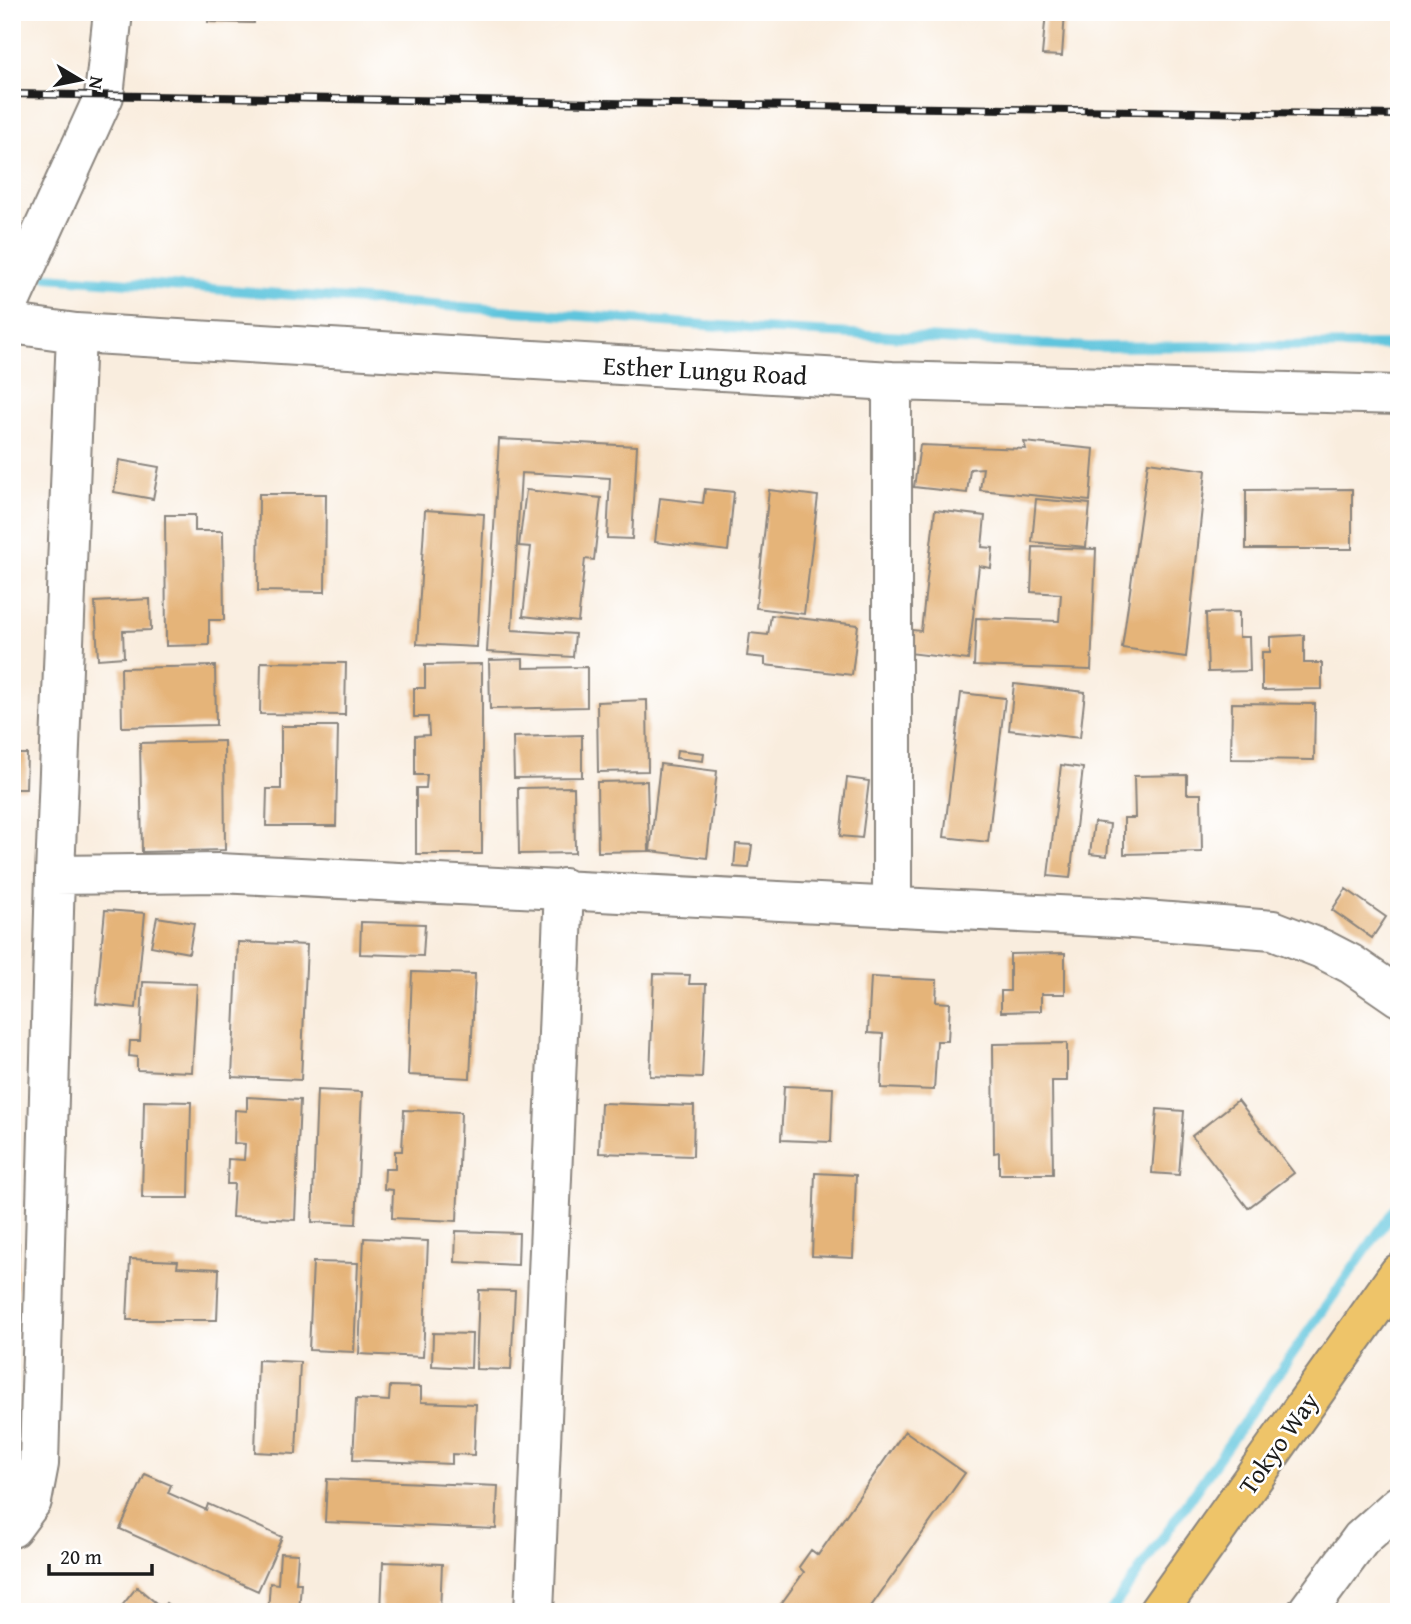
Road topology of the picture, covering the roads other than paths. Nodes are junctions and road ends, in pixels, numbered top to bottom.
1 (113, 12) edge
2 (12, 298) edge
3 (12, 324) edge
4 (76, 333) junction
5 (892, 381) junction
6 (1399, 395) edge
7 (55, 875) junction
8 (564, 888) junction
9 (892, 906) junction
10 (1399, 997) edge
11 (1399, 1273) edge
12 (1399, 1505) edge
13 (12, 1528) edge
14 (534, 1612) edge
15 (1158, 1612) edge
16 (1307, 1612) edge

1 - 2 street
3 - 4 street, Esther Lungu Road
4 - 5 street, Esther Lungu Road
4 - 7 street
5 - 6 street, Esther Lungu Road
5 - 9 street
7 - 8 street
7 - 13 street
8 - 9 street
8 - 14 street
9 - 10 street
11 - 15 main road, Tokyo Way
12 - 16 street

